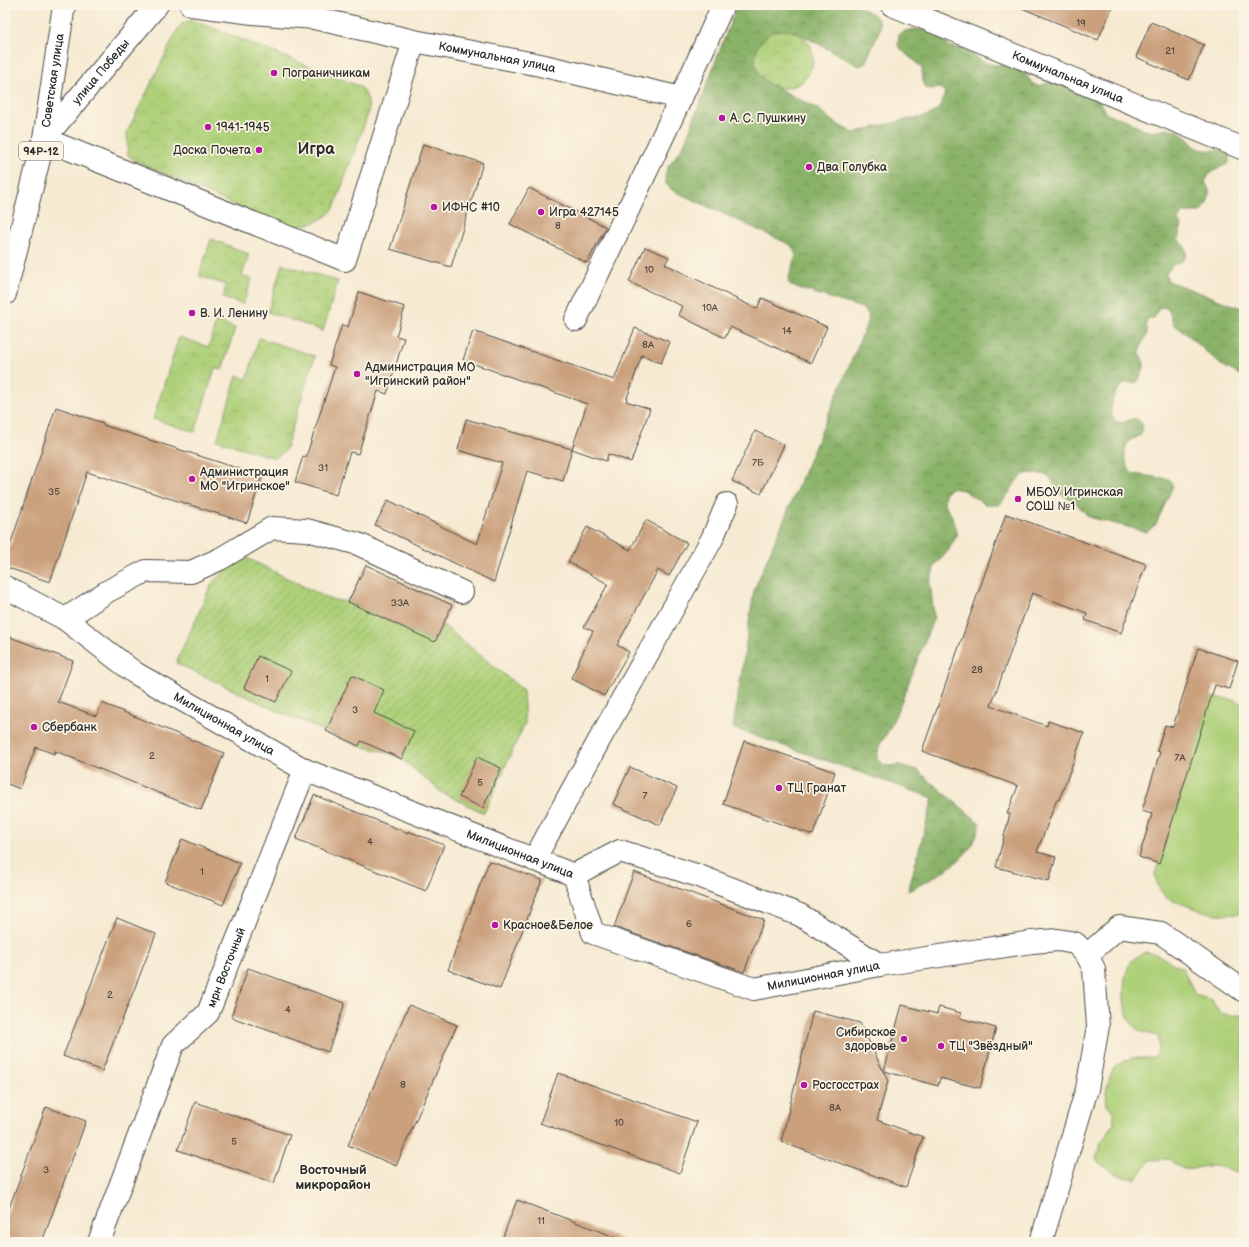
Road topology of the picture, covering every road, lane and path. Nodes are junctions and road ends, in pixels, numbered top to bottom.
1 (64, 5) edge
2 (157, 5) edge
3 (191, 5) edge
4 (723, 5) edge
5 (892, 5) edge
6 (316, 12) edge
7 (414, 41) junction
8 (681, 98) junction
9 (44, 139) junction
10 (1244, 149) edge
11 (5, 294) edge
12 (576, 320) dead end
13 (728, 504) dead end
14 (5, 587) edge
15 (462, 592) dead end
16 (65, 619) junction
17 (305, 770) junction
18 (534, 860) junction
19 (574, 874) junction
20 (1086, 955) junction
21 (880, 965) junction
22 (1244, 991) edge
23 (99, 1242) edge
24 (1041, 1242) edge

1 - 9 street, Советская улица / 94Р-12
2 - 9 street, улица Победы
3 - 6 street, Коммунальная улица
4 - 8 street
5 - 10 street, Коммунальная улица
6 - 7 street, Коммунальная улица
7 - 8 street, Коммунальная улица
7 - 9 street
8 - 12 street
9 - 11 street, Советская улица / 94Р-12
13 - 18 street
14 - 16 street, Милиционная улица
15 - 16 street
16 - 17 street, Милиционная улица
17 - 18 street, Милиционная улица
17 - 23 street, мрн Восточный
18 - 19 street, Милиционная улица
19 - 21 street
19 - 21 street, Милиционная улица
20 - 21 street, Милиционная улица
20 - 22 street
20 - 24 street

